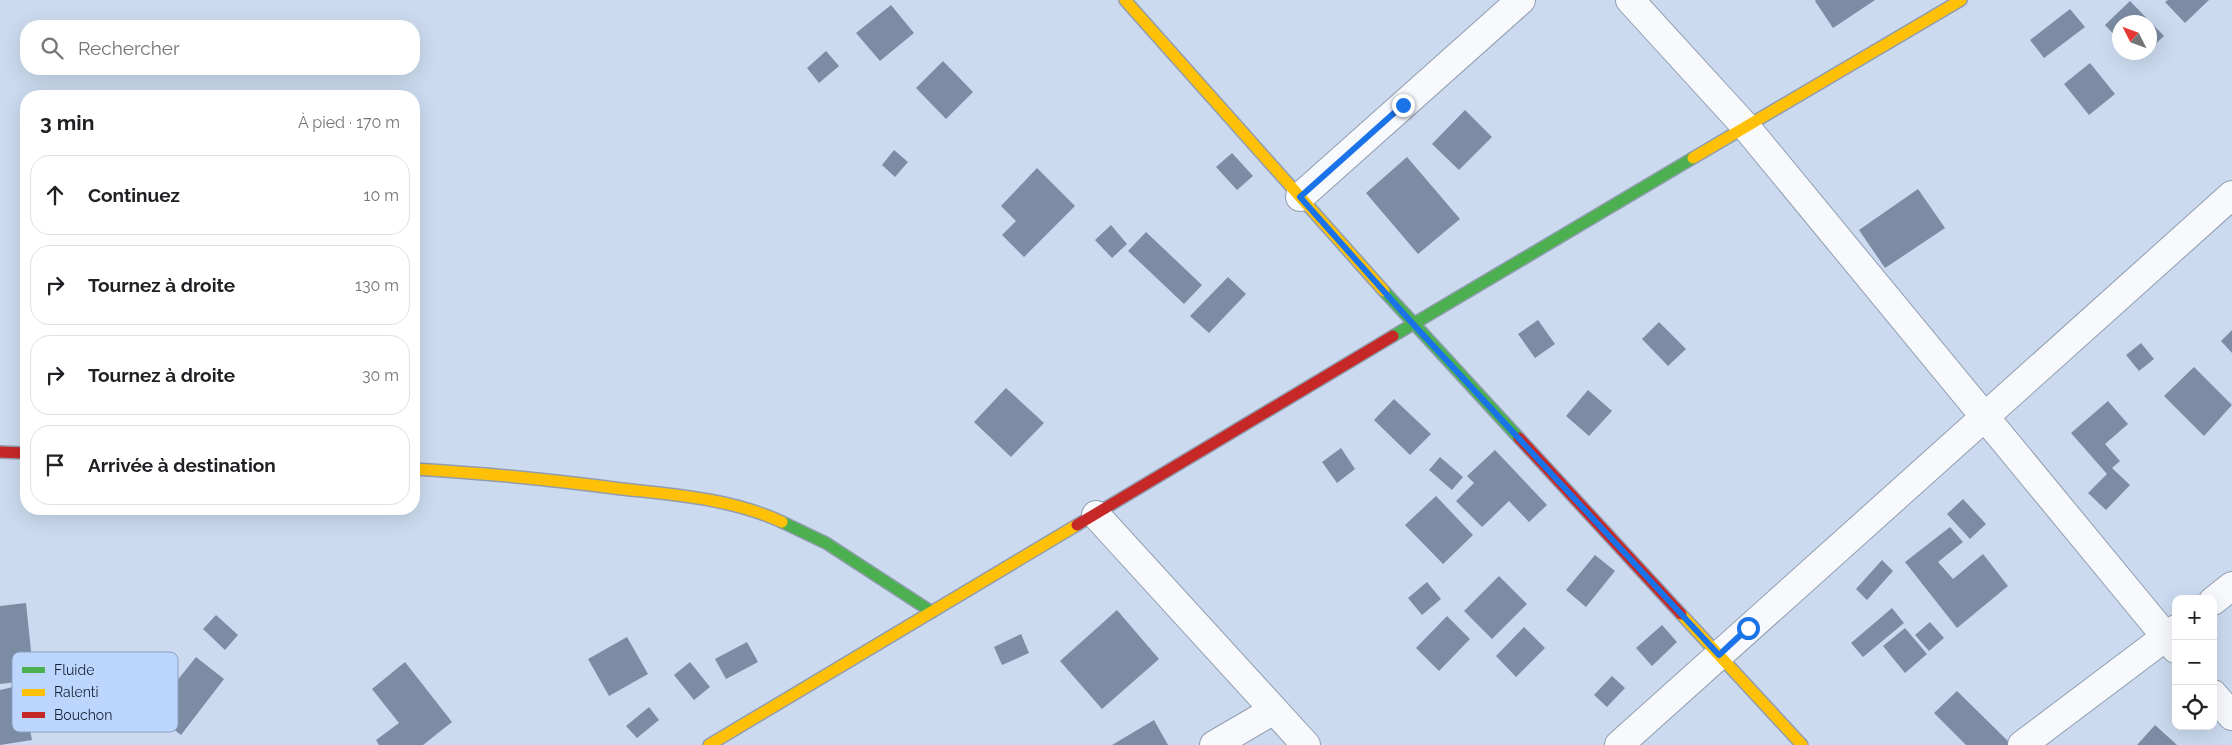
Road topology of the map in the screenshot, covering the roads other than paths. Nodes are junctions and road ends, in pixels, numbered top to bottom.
1 (1125, 0) edge
2 (1521, 0) edge
3 (1630, 0) edge
4 (1961, 0) edge
5 (1746, 127) junction
6 (2232, 195) edge
7 (1300, 197) junction
8 (1413, 324) junction
9 (1985, 417) junction
10 (0, 452) edge
11 (20, 453) edge
12 (420, 469) edge
13 (1096, 515) junction
14 (2232, 586) edge
15 (2217, 597) edge
16 (932, 612) junction
17 (2172, 638) edge
18 (1719, 655) junction
19 (2217, 699) edge
20 (1274, 710) junction
21 (2232, 716) edge
22 (709, 745) edge
23 (1214, 745) edge
24 (1306, 745) edge
25 (1618, 745) edge
26 (1802, 745) edge
27 (2022, 745) edge

1 - 7 main road
2 - 7 street
3 - 5 street
4 - 5 main road
5 - 8 main road
5 - 9 street
6 - 9 street
7 - 8 main road
8 - 13 main road
8 - 18 main road
9 - 17 street
9 - 18 street
10 - 11 main road
12 - 16 main road
13 - 16 main road
13 - 20 street
14 - 15 street
16 - 22 main road
17 - 27 street
18 - 25 street
18 - 26 main road
19 - 21 street
20 - 23 street
20 - 24 street

